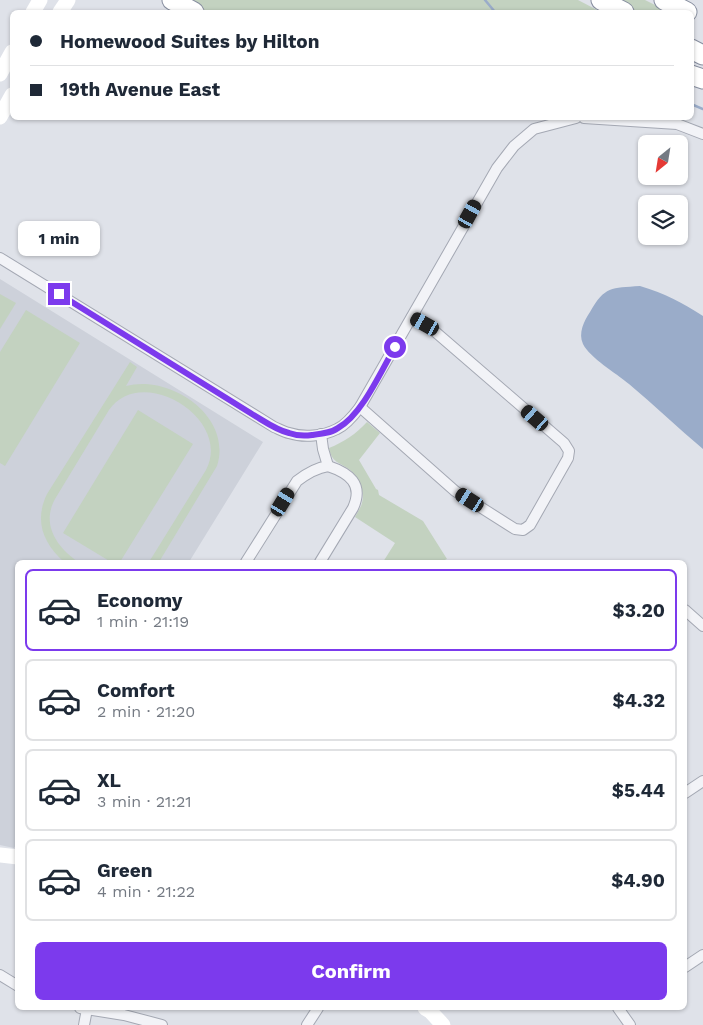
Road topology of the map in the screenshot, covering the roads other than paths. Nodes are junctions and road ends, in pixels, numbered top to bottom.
1 (172, 0) edge
2 (601, 0) edge
3 (664, 0) edge
4 (190, 10) edge
5 (620, 10) edge
6 (683, 10) edge
7 (10, 56) edge
8 (0, 74) edge
9 (10, 99) edge
10 (0, 117) edge
11 (568, 120) edge
12 (615, 120) edge
13 (703, 134) edge
14 (0, 258) edge
15 (412, 317) junction
16 (360, 407) junction
17 (321, 434) junction
18 (328, 466) junction
19 (247, 560) edge
20 (321, 560) edge
21 (687, 612) edge
22 (703, 626) edge
23 (703, 781) edge
24 (687, 792) edge
25 (0, 855) edge
26 (15, 857) edge
27 (703, 955) edge
28 (687, 966) edge
29 (0, 975) edge
30 (15, 984) edge
31 (83, 1010) edge
32 (95, 1010) edge
33 (317, 1010) edge
34 (427, 1010) edge
35 (622, 1010) edge
36 (84, 1025) edge
37 (162, 1025) edge
38 (307, 1025) edge
39 (443, 1025) edge
40 (630, 1025) edge

1 - 4 highway
2 - 5 highway
3 - 6 highway
7 - 8 main road
9 - 10 main road
11 - 15 street
12 - 13 street
14 - 17 street
15 - 16 street
15 - 16 street
16 - 17 street
17 - 18 street
18 - 19 street
18 - 20 street
21 - 22 street
23 - 24 street
25 - 26 main road
27 - 28 street
29 - 30 street
31 - 36 street
32 - 37 street
33 - 38 street
34 - 39 main road
35 - 40 street

